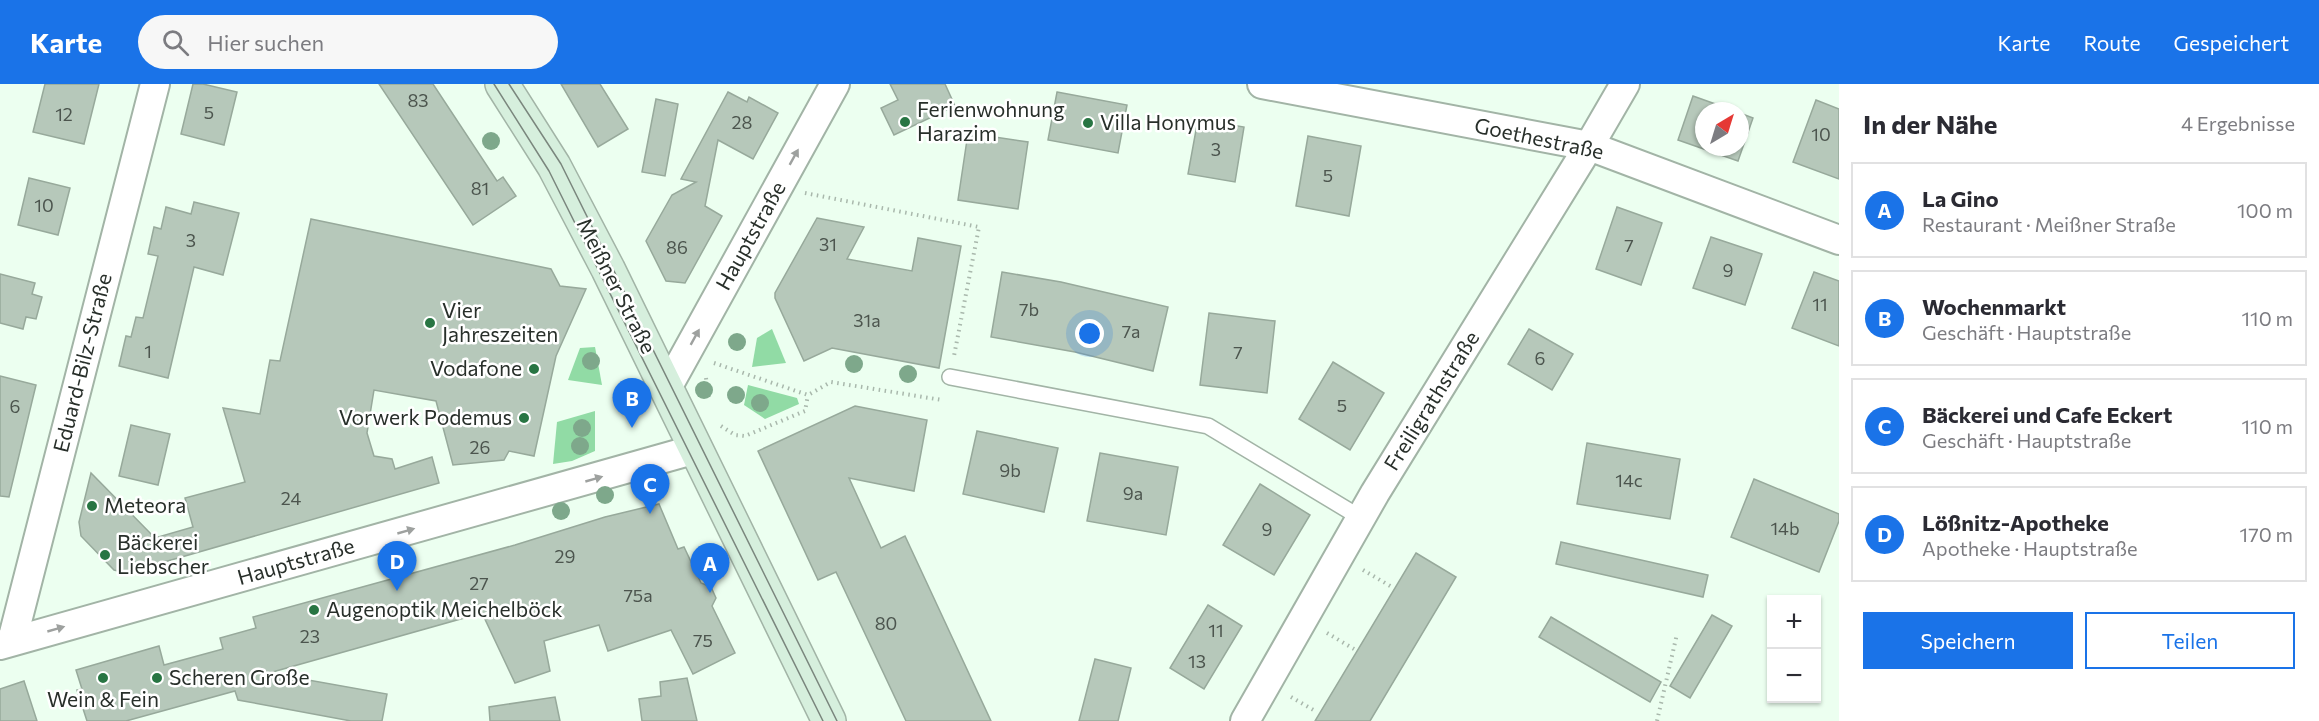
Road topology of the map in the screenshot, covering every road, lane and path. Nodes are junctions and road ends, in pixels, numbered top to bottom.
1 (155, 84) edge
2 (502, 84) edge
3 (835, 84) edge
4 (1262, 84) edge
5 (1625, 84) edge
6 (1589, 146) junction
7 (778, 188) junction
8 (1839, 240) edge
9 (704, 360) dead end
10 (705, 372) dead end
11 (950, 377) junction
12 (667, 388) junction
13 (808, 395) junction
14 (735, 435) dead end
15 (692, 442) junction
16 (1361, 518) junction
17 (1677, 634) dead end
18 (6, 643) edge
19 (829, 721) edge
20 (1245, 721) edge
21 (1657, 721) edge

1 - 18 street, Eduard-Bilz-Straße
2 - 12 main road, Meißner Straße
7 -> 3 street, Hauptstraße
4 - 6 street, Goethestraße
5 - 6 street, Freiligrathstraße
6 - 8 street, Goethestraße
6 - 16 street, Freiligrathstraße
7 - 11 path
12 -> 7 street, Hauptstraße
9 - 13 path
10 - 15 path
11 - 13 path
11 - 16 lane
12 - 15 main road, Meißner Straße
13 - 14 path
18 -> 15 street, Hauptstraße
15 - 19 main road, Meißner Straße
16 - 20 street, Freiligrathstraße
17 - 21 path

